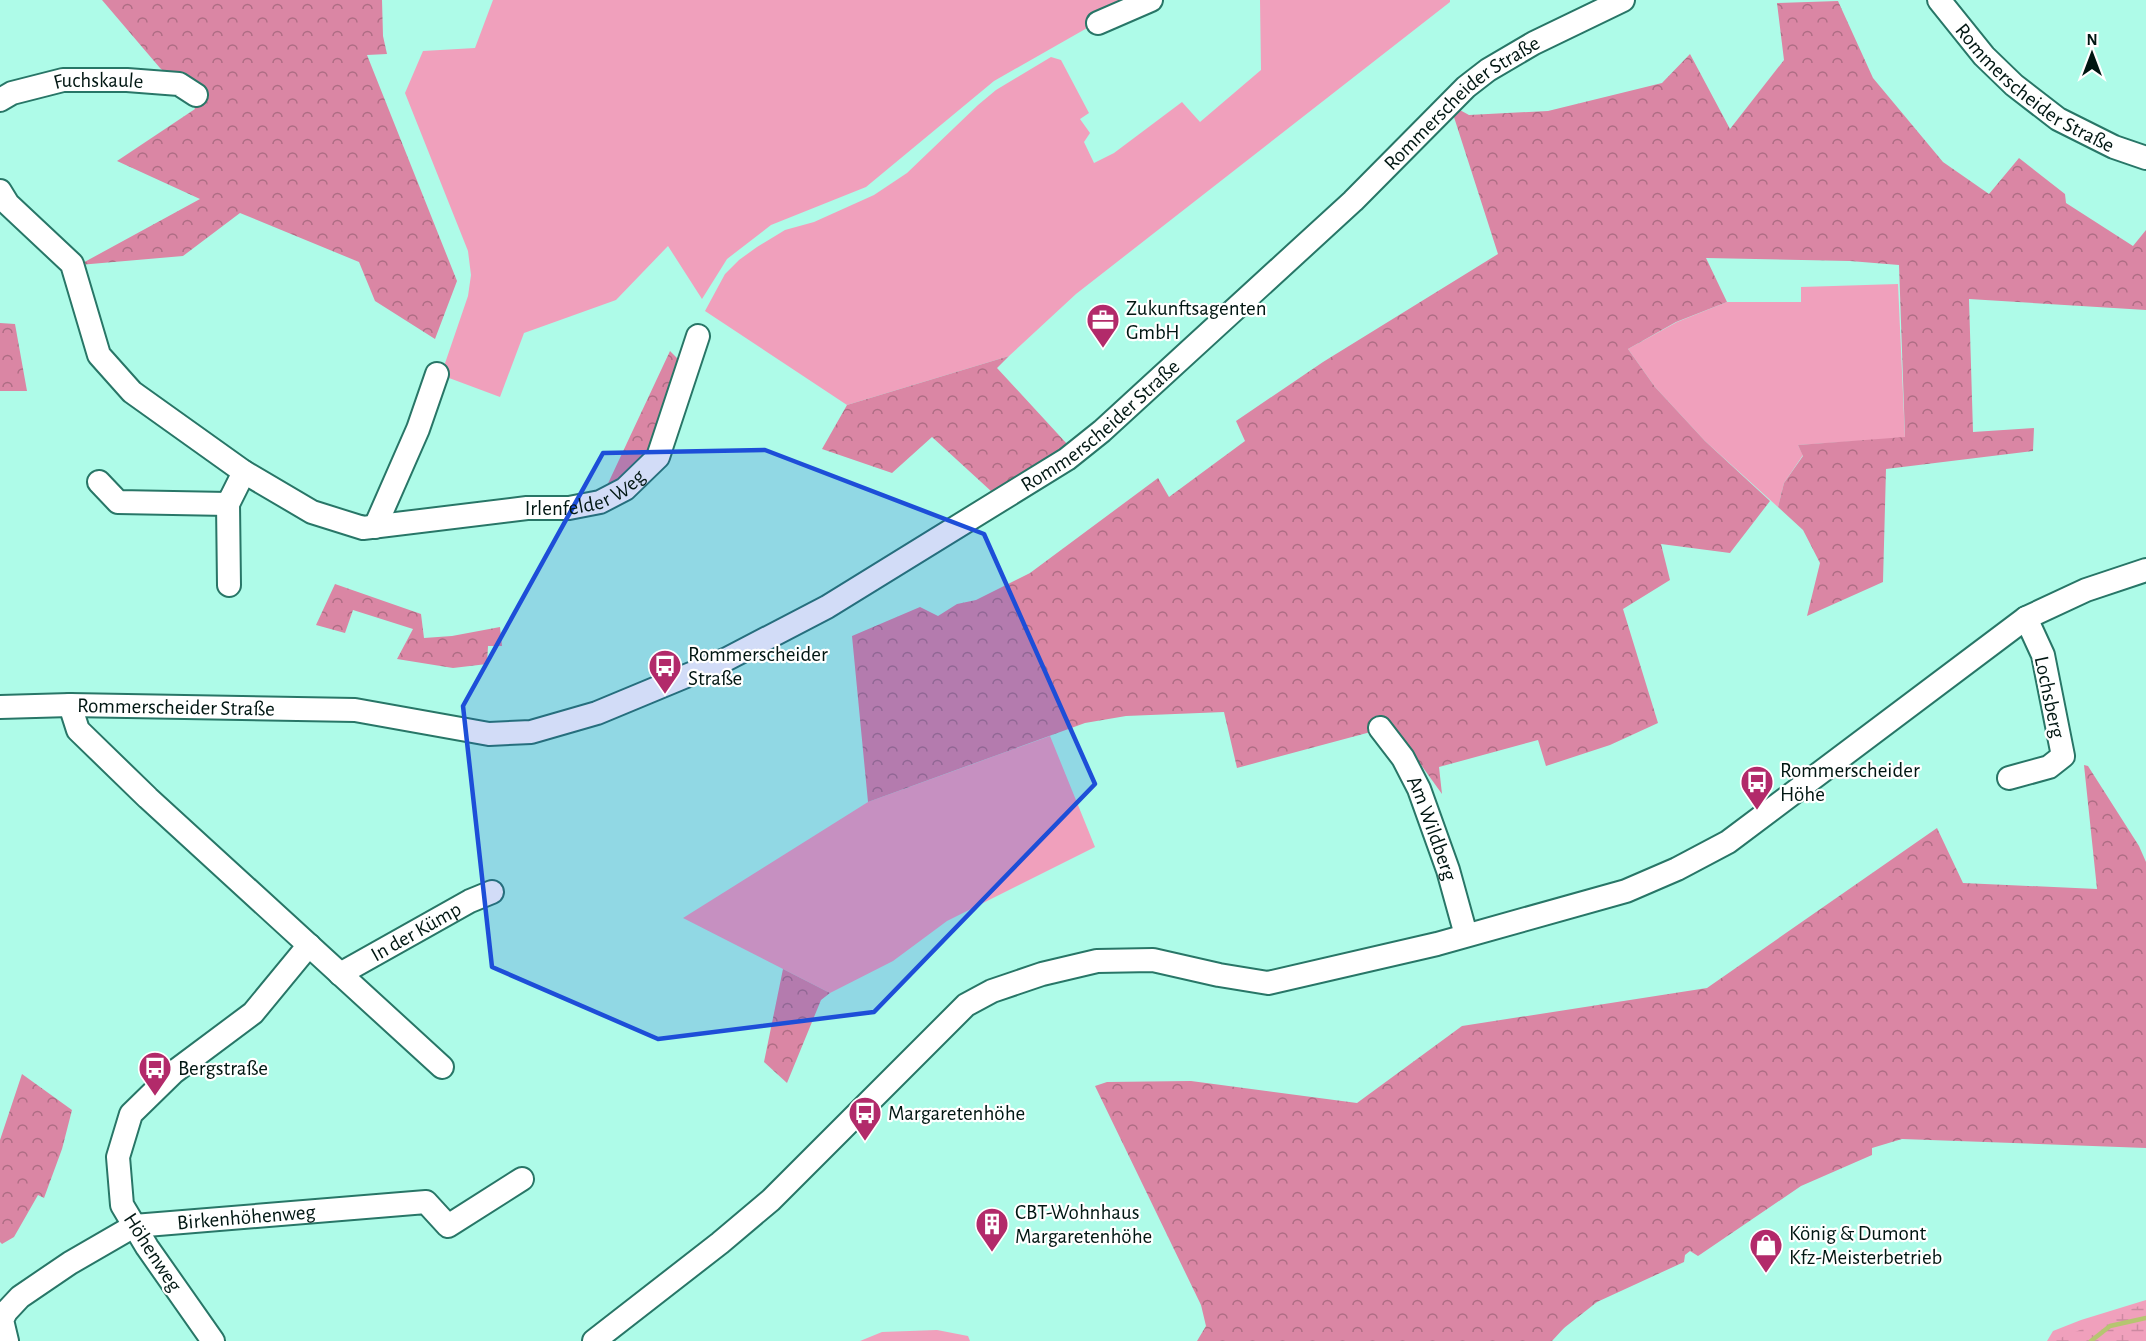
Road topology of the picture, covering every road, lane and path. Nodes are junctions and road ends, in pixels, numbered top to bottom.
1 (1151, 0) edge
2 (1623, 0) edge
3 (1939, 0) edge
4 (1098, 23) dead end
5 (196, 95) dead end
6 (0, 100) edge
7 (2146, 158) edge
8 (0, 191) edge
9 (698, 336) dead end
10 (437, 374) dead end
11 (244, 472) junction
12 (99, 482) dead end
13 (228, 504) junction
14 (375, 527) junction
15 (2146, 570) edge
16 (229, 585) dead end
17 (2026, 618) junction
18 (70, 705) junction
19 (0, 707) edge
20 (1380, 728) dead end
21 (2009, 778) dead end
22 (492, 892) dead end
23 (1466, 935) junction
24 (309, 945) junction
25 (340, 974) junction
26 (442, 1067) dead end
27 (522, 1179) dead end
28 (134, 1226) junction
29 (7, 1341) edge
30 (213, 1341) edge
31 (594, 1341) edge

1 - 4 street
2 - 18 street, Rommerscheider Straße
3 - 7 street, Rommerscheider Straße
5 - 6 street, Fuchskaule
8 - 11 street, Irlenfelder Weg
9 - 14 street, Irlenfelder Weg
10 - 14 street
11 - 13 street
11 - 14 street, Irlenfelder Weg
12 - 13 street
13 - 16 street
15 - 17 street
17 - 21 street, Lochsberg
17 - 23 street
18 - 19 street, Rommerscheider Straße
18 - 24 street
20 - 23 street, Am Wildberg
22 - 25 street, In der Kümp
23 - 31 street
24 - 25 street
24 - 28 street, Höhenweg
25 - 26 street
27 - 28 street, Birkenhöhenweg
28 - 29 street, Birkenhöhenweg
28 - 30 street, Höhenweg

